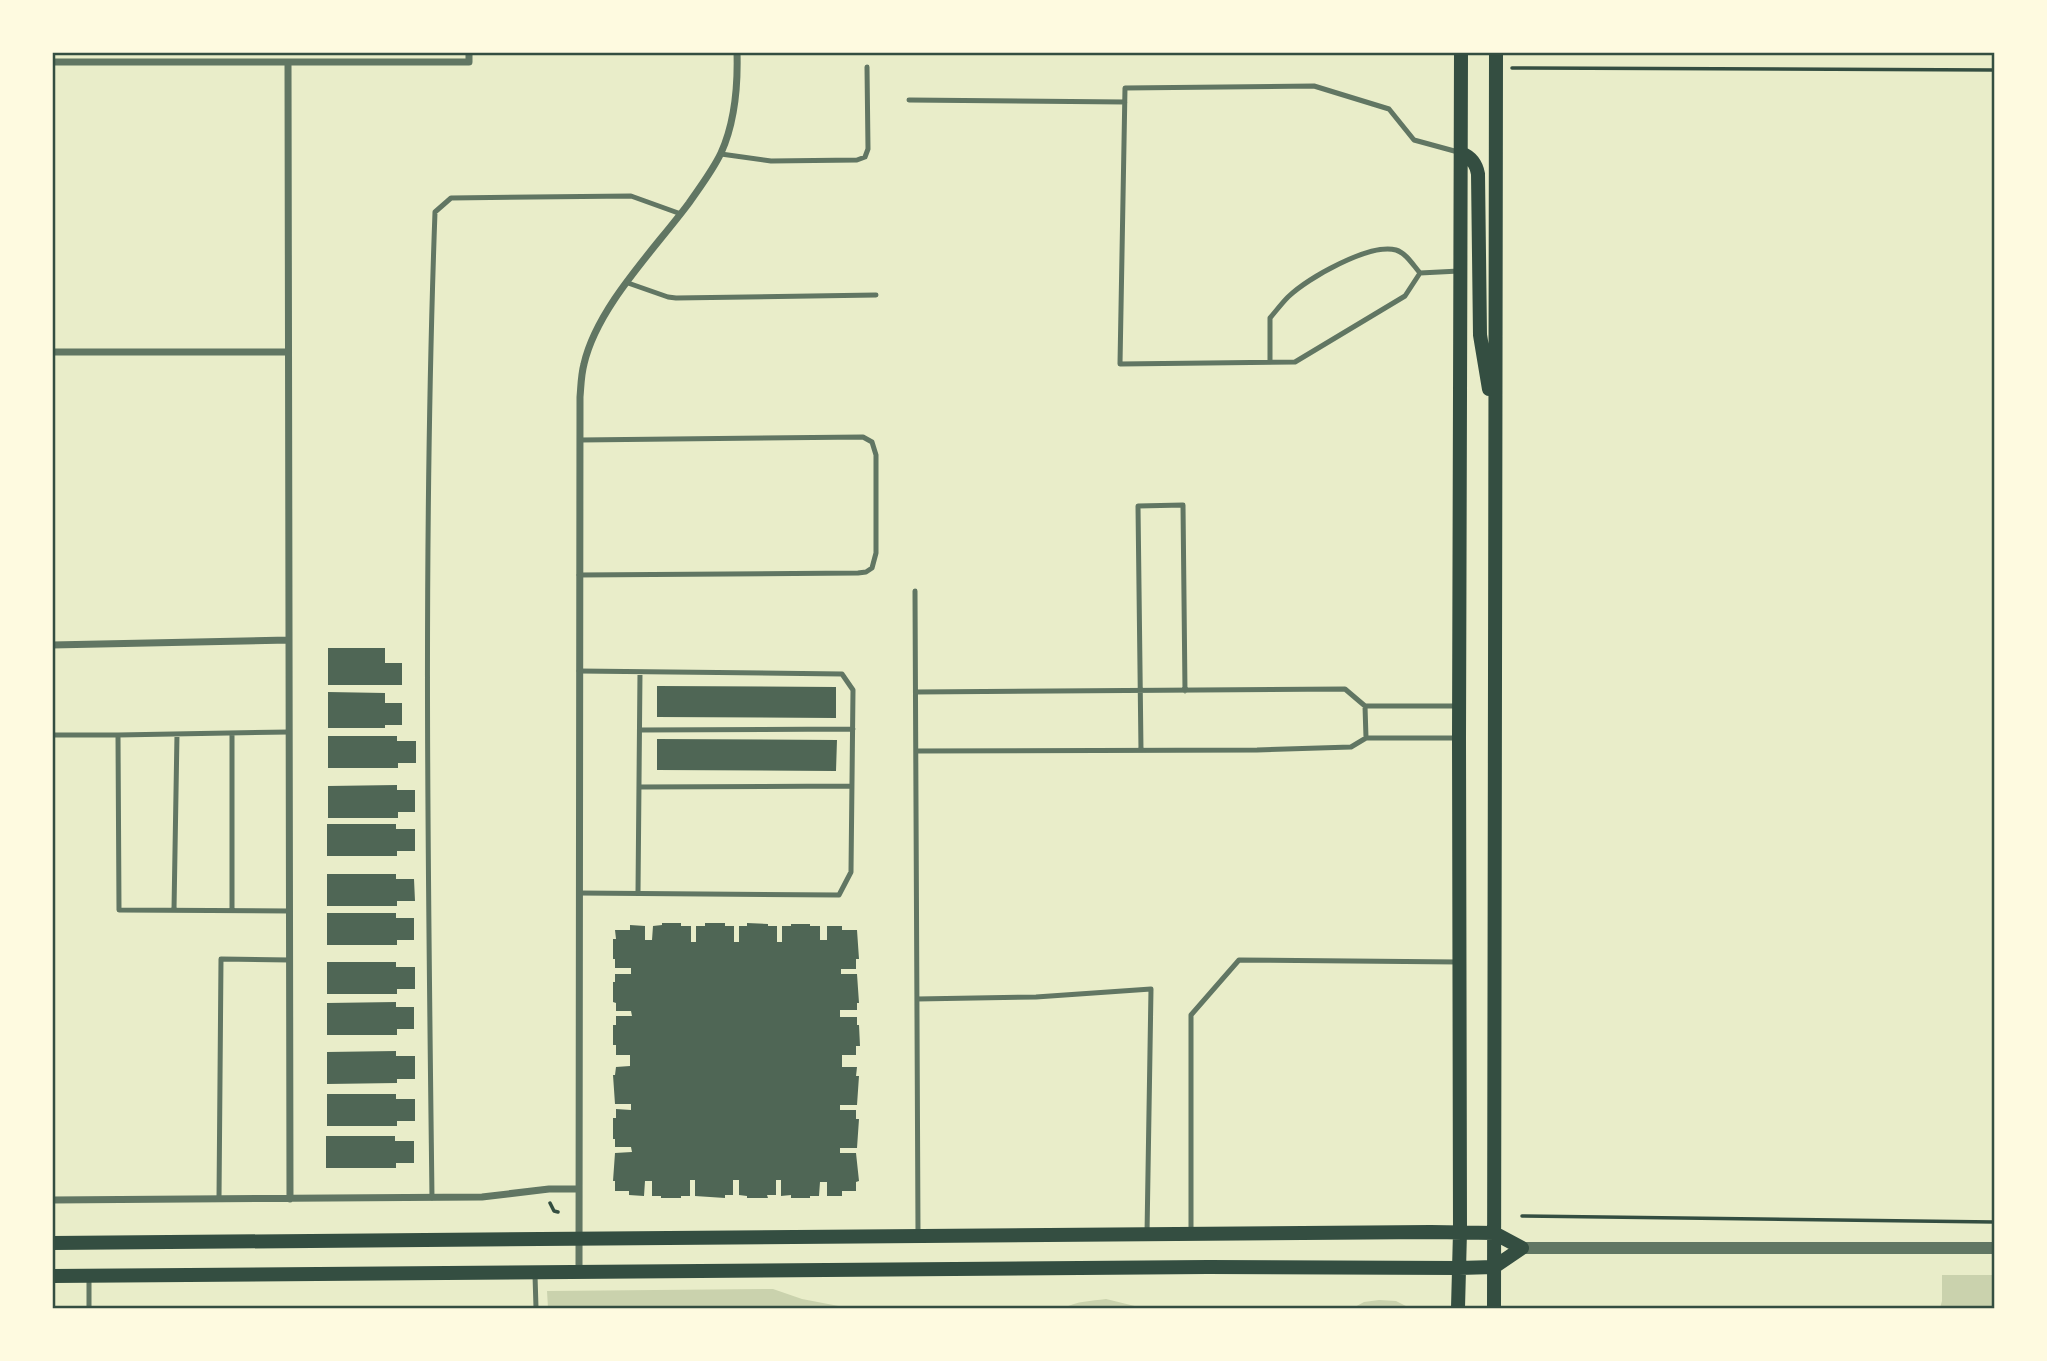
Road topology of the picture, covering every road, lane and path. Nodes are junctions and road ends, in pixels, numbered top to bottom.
1 (469, 52) edge
2 (737, 52) edge
3 (1461, 52) edge
4 (1496, 52) edge
5 (52, 62) edge
6 (288, 62) junction
7 (867, 67) dead end
8 (1496, 68) junction
9 (1994, 70) edge
10 (909, 100) dead end
11 (1125, 102) junction
12 (1461, 153) junction
13 (721, 154) junction
14 (681, 214) junction
15 (1461, 271) junction
16 (1420, 273) junction
17 (628, 283) junction
18 (876, 295) dead end
19 (52, 352) edge
20 (288, 352) junction
21 (1270, 362) junction
22 (1496, 428) junction
23 (580, 440) junction
24 (579, 575) junction
25 (915, 591) dead end
26 (289, 640) junction
27 (52, 645) edge
28 (579, 671) junction
29 (640, 672) junction
30 (1185, 691) junction
31 (916, 692) junction
32 (1140, 692) junction
33 (1365, 706) junction
34 (1460, 706) junction
35 (853, 729) junction
36 (640, 730) junction
37 (289, 732) junction
38 (232, 733) junction
39 (177, 734) junction
40 (52, 735) edge
41 (118, 735) junction
42 (1366, 738) junction
43 (1459, 738) junction
44 (1141, 750) junction
45 (916, 751) junction
46 (852, 786) junction
47 (639, 787) junction
48 (579, 892) junction
49 (638, 893) junction
50 (174, 910) junction
51 (232, 910) junction
52 (290, 911) junction
53 (290, 960) junction
54 (1459, 962) junction
55 (917, 999) junction
56 (578, 1189) junction
57 (432, 1198) junction
58 (219, 1199) junction
59 (290, 1199) junction
60 (52, 1200) edge
61 (550, 1203) dead end
62 (558, 1212) dead end
63 (1522, 1216) dead end
64 (1994, 1222) edge
65 (1460, 1232) junction
66 (1494, 1233) junction
67 (1147, 1234) junction
68 (1191, 1234) junction
69 (918, 1236) junction
70 (578, 1239) junction
71 (52, 1243) edge
72 (1522, 1248) junction
73 (1994, 1248) edge
74 (1494, 1267) junction
75 (1459, 1268) junction
76 (579, 1271) junction
77 (535, 1272) junction
78 (89, 1275) junction
79 (52, 1276) edge
80 (89, 1308) edge
81 (536, 1308) edge
82 (1458, 1308) edge
83 (1494, 1308) edge

1 - 6 street
2 - 13 street
3 - 12 main road
4 - 8 main road
5 - 6 street
6 - 20 street
7 - 13 lane
8 - 9 path
8 - 22 main road
10 - 11 lane
11 - 12 lane
11 - 21 lane
12 - 15 main road
12 - 22 main road
13 - 14 street
14 - 17 street
14 - 57 lane
15 - 16 lane
15 - 34 main road
16 - 21 lane
16 - 21 lane
17 - 18 lane
17 - 23 street
19 - 20 street
20 - 26 street
22 - 66 main road
23 - 24 street
23 - 24 lane
24 - 28 street
25 - 31 lane
26 - 27 street
26 - 37 street
28 - 29 lane
28 - 48 street
29 - 35 lane
29 - 36 lane
30 - 32 lane
30 - 32 lane
30 - 33 lane
31 - 32 lane
31 - 45 lane
32 - 44 lane
33 - 34 lane
33 - 42 lane
34 - 43 main road
35 - 36 lane
35 - 46 lane
36 - 47 lane
37 - 38 lane
37 - 52 street
38 - 39 lane
38 - 51 lane
39 - 41 lane
39 - 50 lane
40 - 41 lane
41 - 50 lane
42 - 43 lane
42 - 44 lane
43 - 54 main road
44 - 45 lane
45 - 55 lane
46 - 47 lane
46 - 49 lane
47 - 49 lane
48 - 49 lane
48 - 56 street
50 - 51 lane
51 - 52 lane
52 - 53 street
53 - 58 lane
53 - 59 street
54 - 65 main road
54 - 68 lane
55 - 67 lane
55 - 69 lane
56 - 57 street
56 - 70 street
57 - 59 street
58 - 59 street
58 - 60 street
61 - 62 path
63 - 64 path
65 - 66 main road
65 - 68 main road
65 - 75 main road
66 - 72 main road
66 - 74 main road
67 - 68 main road
67 - 69 main road
69 - 70 main road
70 - 71 main road
70 - 76 street
72 - 73 street
72 - 74 main road
74 - 75 main road
74 - 83 main road
75 - 76 main road
75 - 82 main road
76 - 77 main road
77 - 78 main road
77 - 81 lane
78 - 79 main road
78 - 80 lane

